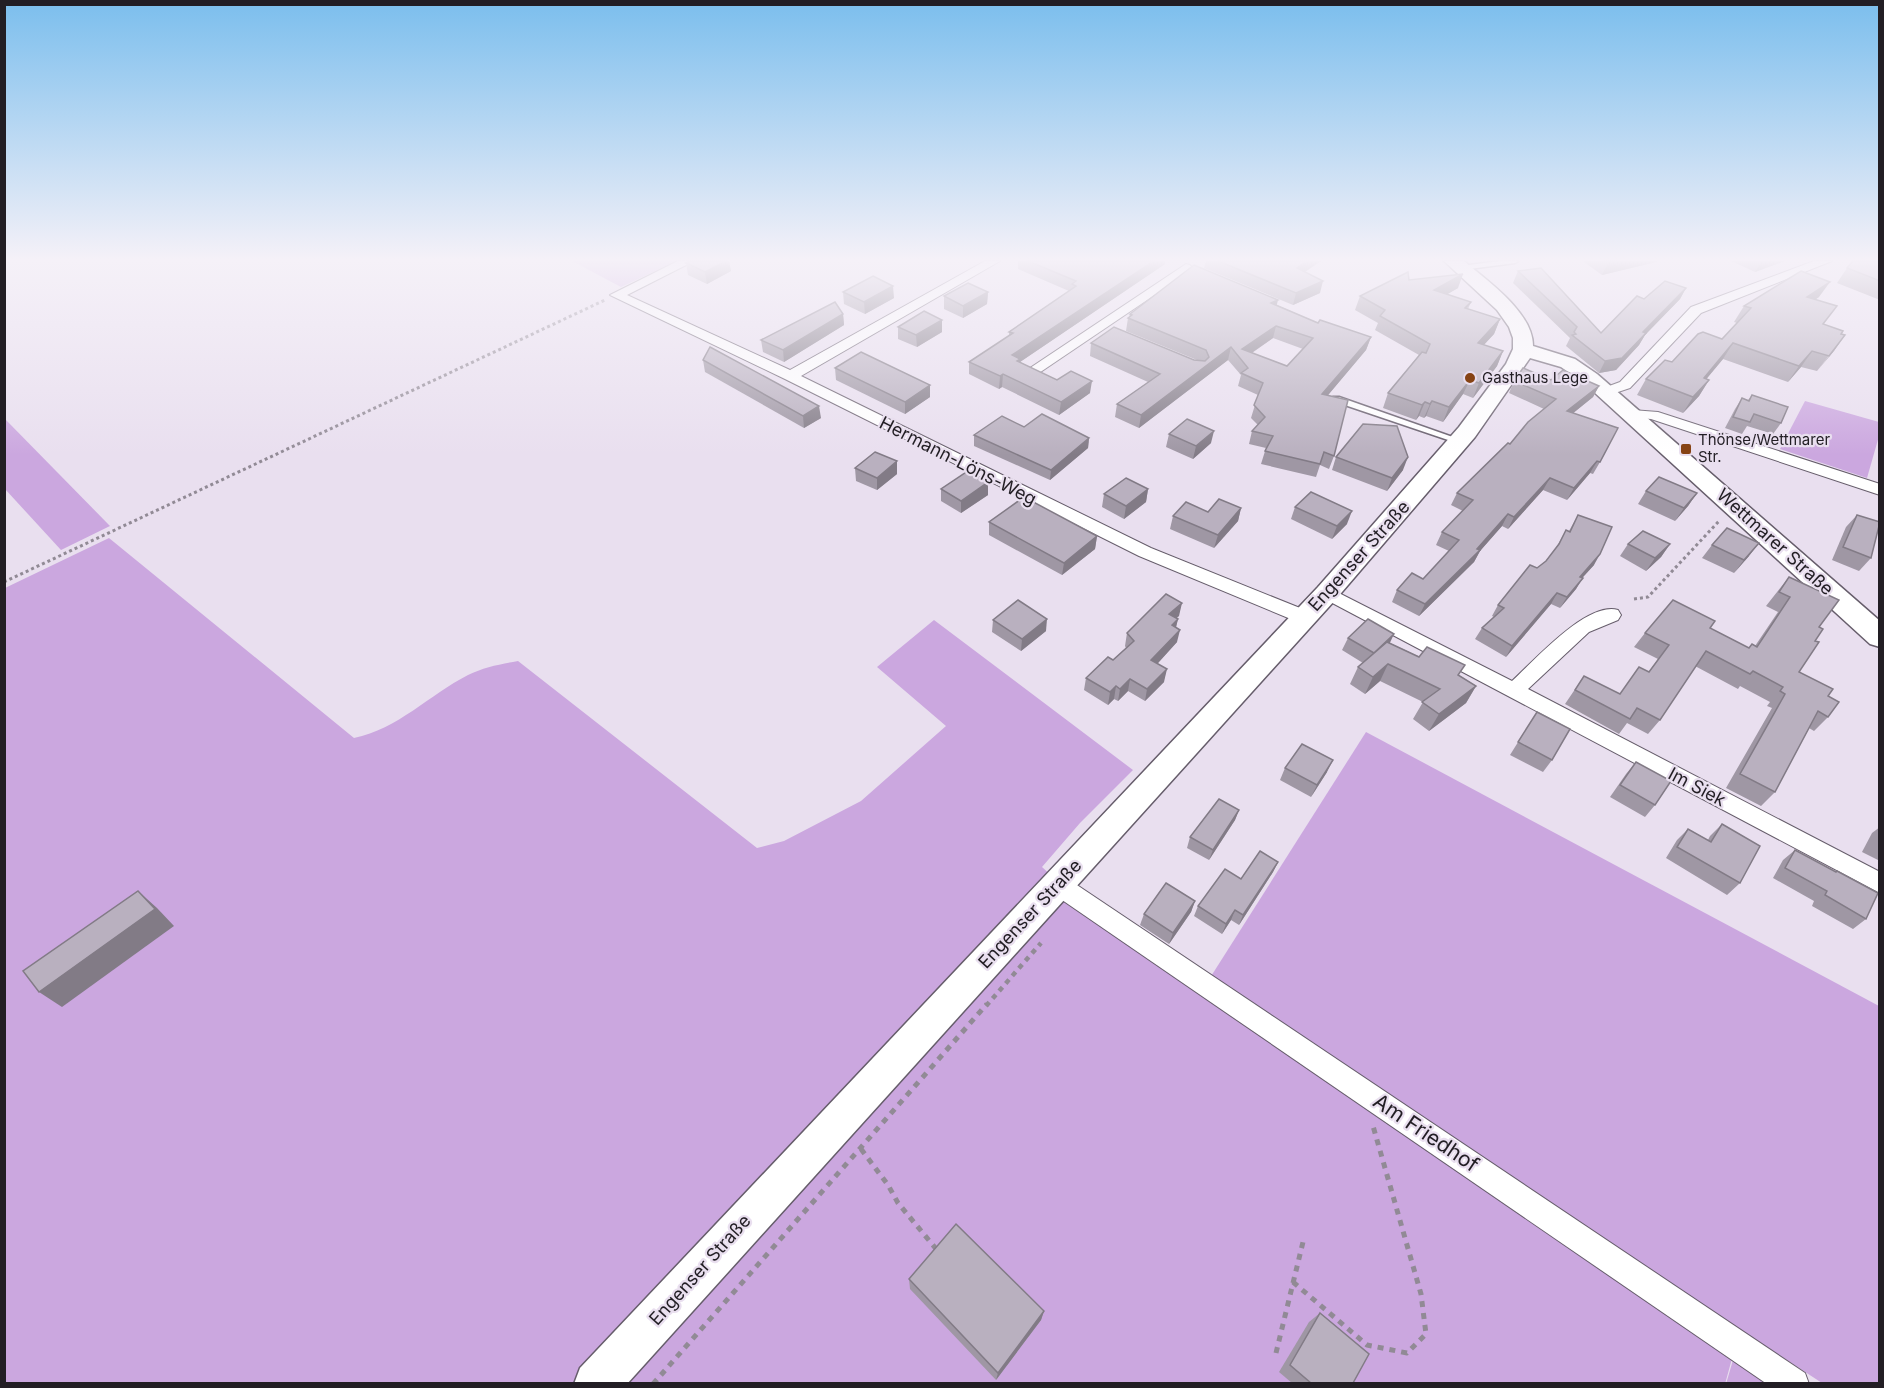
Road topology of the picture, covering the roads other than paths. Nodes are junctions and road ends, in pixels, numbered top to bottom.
1 (683, 326) edge
2 (879, 326) edge
3 (1110, 326) edge
4 (1518, 326) edge
5 (1681, 326) edge
6 (1523, 348) junction
7 (1034, 370) edge
8 (790, 376) junction
9 (1606, 392) junction
10 (1336, 399) edge
11 (1632, 414) junction
12 (1460, 441) junction
13 (1880, 490) edge
14 (1327, 593) junction
15 (1612, 615) dead end
16 (1304, 617) junction
17 (1880, 637) edge
18 (1514, 692) junction
19 (1880, 883) edge
20 (1058, 884) junction
21 (596, 1383) edge
22 (1794, 1383) edge

1 - 8 street, Hermann-Löns-Weg
2 - 8 street
3 - 7 street
4 - 6 street
5 - 9 street
6 - 9 street, Wettmarer Straße
6 - 12 street, Engenser Straße
8 - 16 street, Hermann-Löns-Weg
9 - 11 street, Wettmarer Straße
10 - 12 lane
11 - 13 street
11 - 17 street, Wettmarer Straße
12 - 14 street, Engenser Straße
14 - 16 street, Engenser Straße
14 - 18 street, Im Siek
15 - 18 street
16 - 20 street, Engenser Straße
18 - 19 street, Im Siek
20 - 21 street, Engenser Straße
20 - 22 street, Am Friedhof

